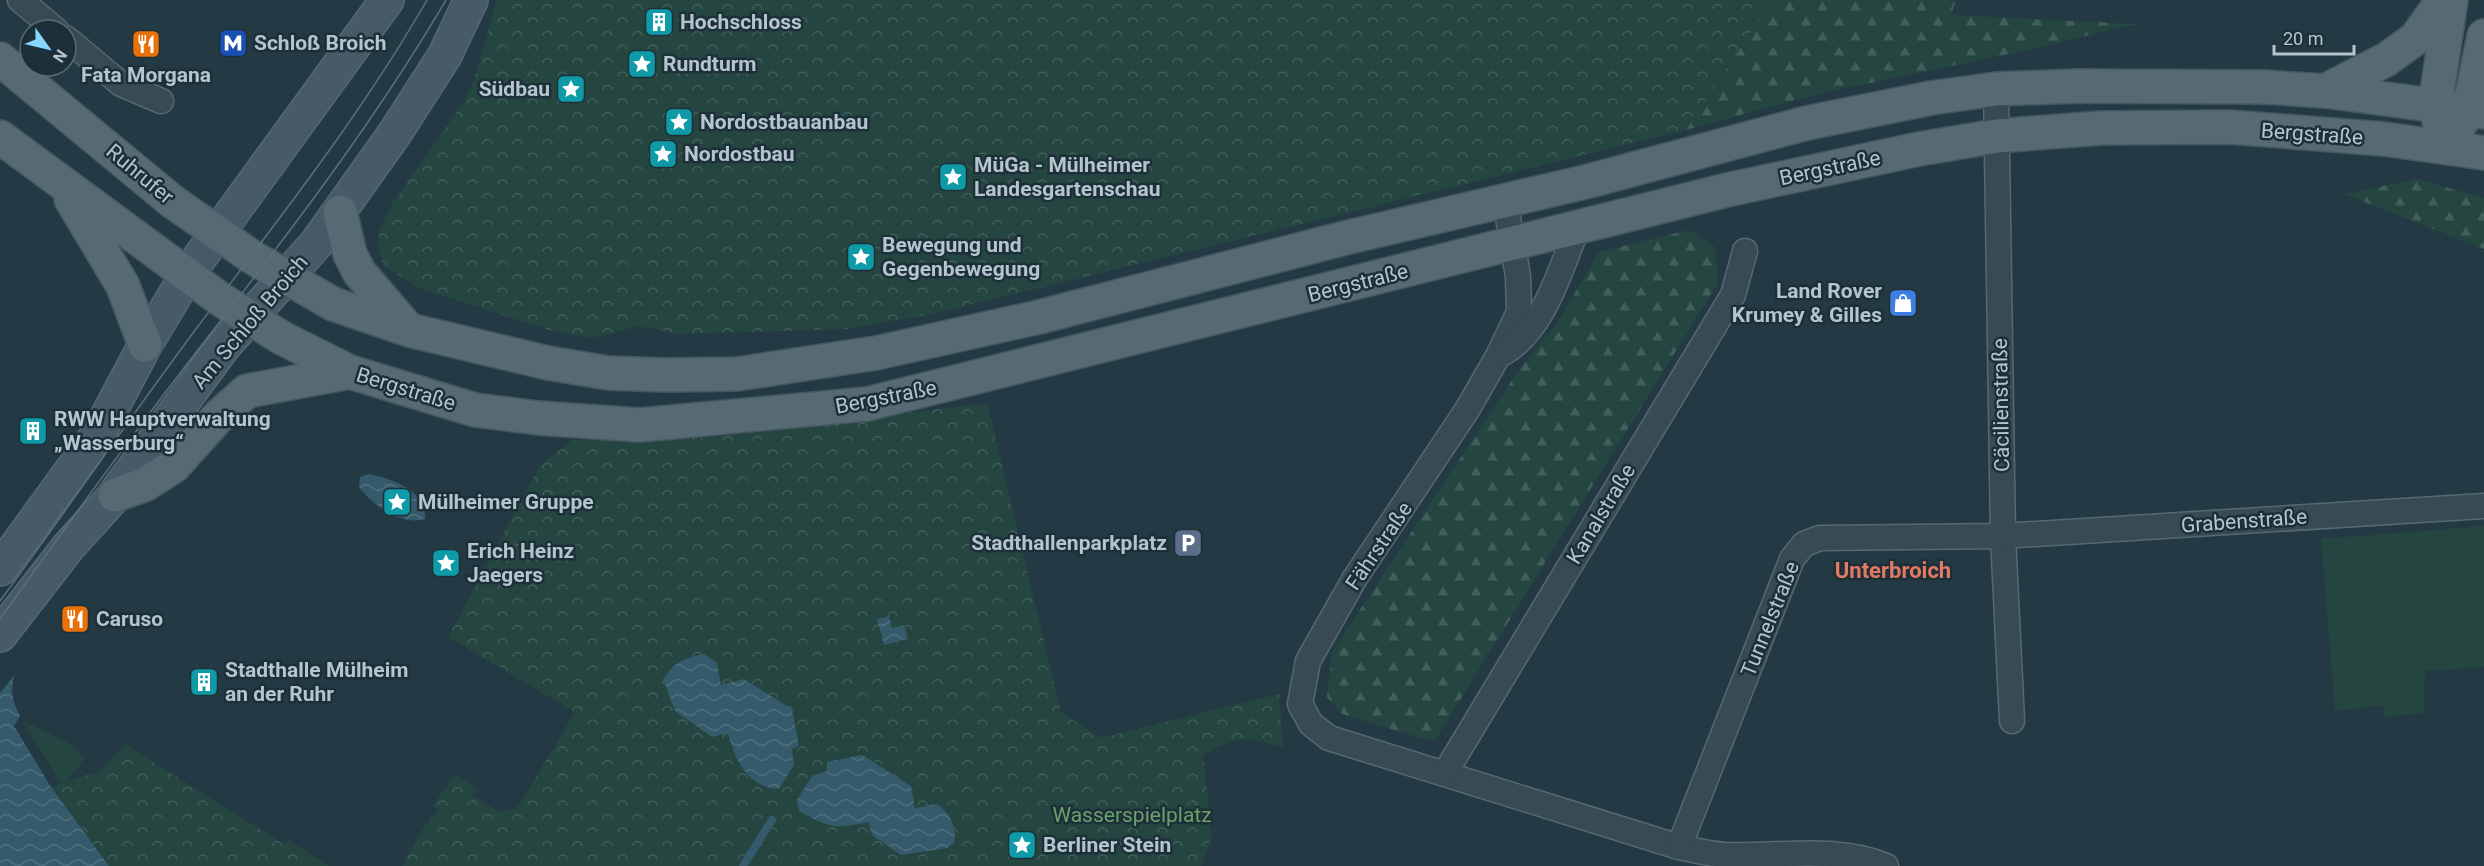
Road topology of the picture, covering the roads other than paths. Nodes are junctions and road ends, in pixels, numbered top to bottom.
1 (20, 0) edge
2 (387, 0) edge
3 (471, 0) edge
4 (2443, 0) edge
5 (2451, 0) edge
6 (42, 18) edge
7 (2484, 36) edge
8 (78, 48) edge
9 (0, 59) edge
10 (1996, 89) junction
11 (2325, 91) junction
12 (161, 101) dead end
13 (2435, 105) junction
14 (2477, 111) edge
15 (1997, 135) junction
16 (0, 137) edge
17 (2445, 148) junction
18 (2484, 153) edge
19 (2484, 164) edge
20 (62, 185) junction
21 (1504, 200) junction
22 (340, 212) junction
23 (1577, 229) junction
24 (217, 234) junction
25 (1514, 244) junction
26 (1745, 251) dead end
27 (187, 275) junction
28 (287, 279) junction
29 (249, 318) junction
30 (409, 330) junction
31 (145, 345) junction
32 (1498, 356) junction
33 (350, 372) junction
34 (112, 498) junction
35 (2484, 506) edge
36 (2003, 536) junction
37 (0, 569) edge
38 (3, 631) edge
39 (2012, 721) dead end
40 (1445, 773) junction
41 (1678, 847) junction
42 (1886, 866) edge

1 - 6 street
2 - 24 main road
3 - 22 main road, Am Schloß Broich
4 - 11 main road
5 - 13 main road
7 - 14 main road
8 - 12 street
9 - 24 main road, Ruhrufer
10 - 11 main road, Bergstraße
10 - 15 street, Cäcilienstraße
10 - 21 main road, Bergstraße
11 - 13 main road, Bergstraße
13 - 14 main road, Bergstraße
13 - 17 main road
14 - 17 main road
15 - 17 main road, Bergstraße
15 - 23 main road, Bergstraße
15 - 36 street, Cäcilienstraße
16 - 20 main road
17 - 18 main road, Bergstraße
17 - 19 main road
20 - 27 main road
20 - 31 main road
21 - 25 street, Fährstraße
21 - 30 main road, Bergstraße
22 - 28 main road, Am Schloß Broich
22 - 30 main road
23 - 25 main road, Bergstraße
23 - 32 street, Fährstraße
24 - 27 main road
24 - 28 main road, Ruhrufer
25 - 32 street, Fährstraße
25 - 33 main road, Bergstraße
26 - 40 street, Kanalstraße
27 - 29 main road
27 - 31 main road
28 - 29 main road, Am Schloß Broich
28 - 30 main road, Bergstraße
29 - 33 main road, Bergstraße
29 - 34 main road, Am Schloß Broich
31 - 37 main road
32 - 40 street, Fährstraße
33 - 34 main road
34 - 38 main road, Am Schloß Broich
35 - 36 street, Grabenstraße
36 - 39 street, Cäcilienstraße
36 - 41 street, Tunnelstraße
40 - 41 street
41 - 42 street

